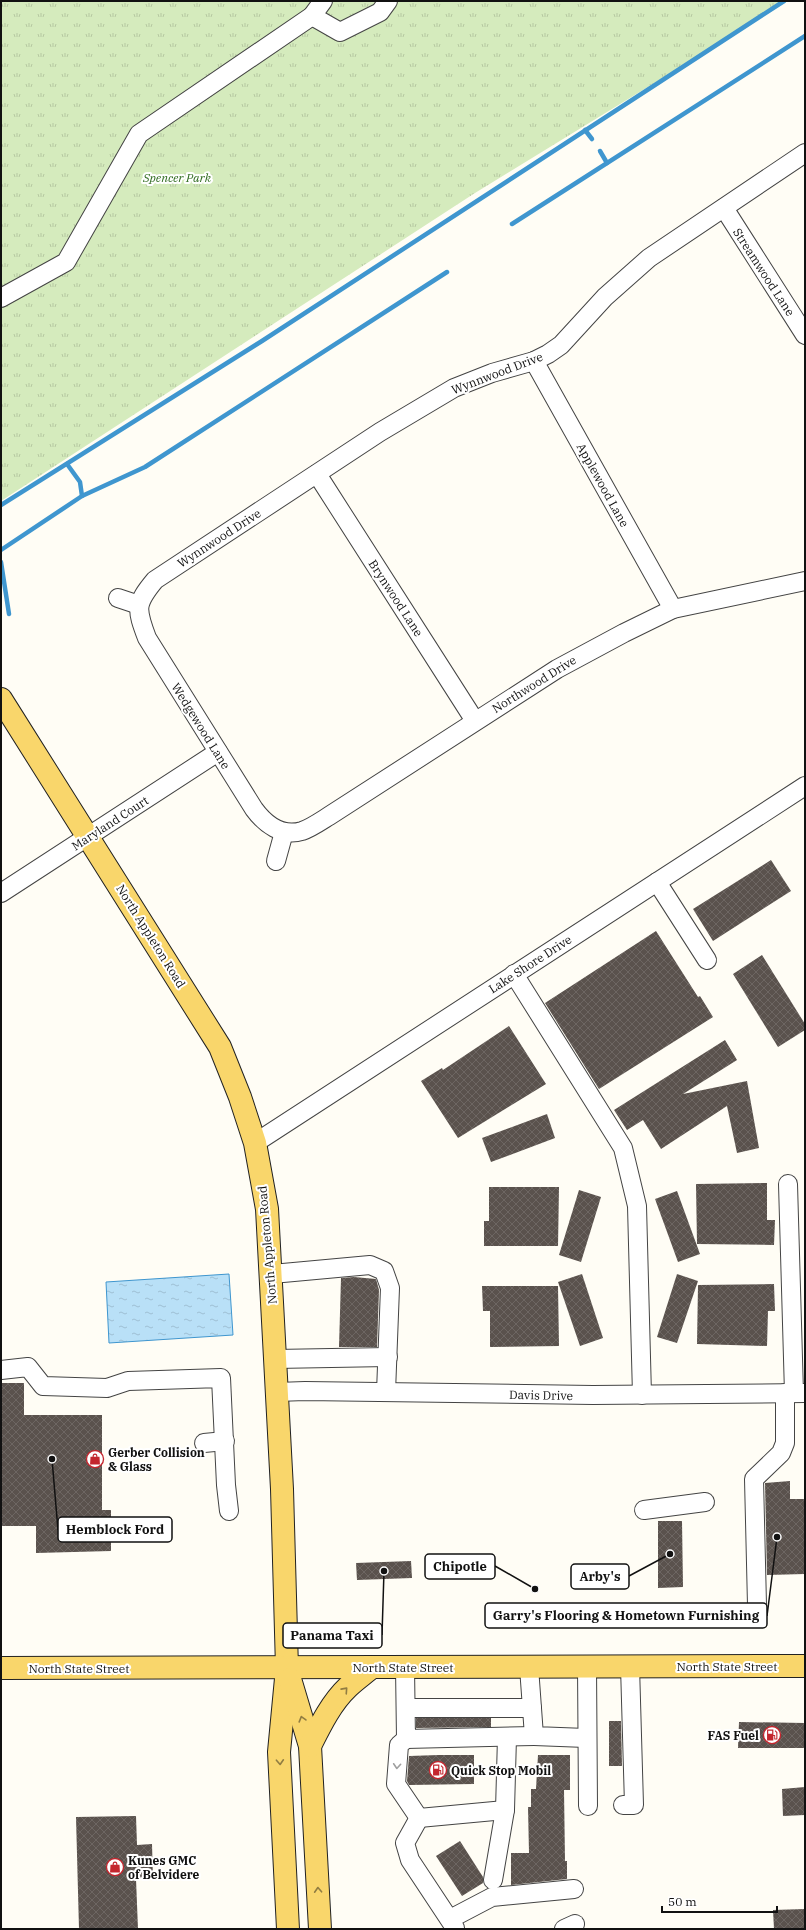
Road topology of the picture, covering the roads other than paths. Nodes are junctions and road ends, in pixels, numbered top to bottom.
1 (323, 1) edge
2 (388, 1) edge
3 (312, 16) junction
4 (805, 153) edge
5 (724, 208) junction
6 (1, 298) edge
7 (805, 335) edge
8 (534, 361) junction
9 (317, 474) junction
10 (805, 581) edge
11 (118, 598) dead end
12 (139, 605) junction
13 (672, 609) junction
14 (1, 699) edge
15 (475, 721) junction
16 (218, 752) junction
17 (805, 786) edge
18 (284, 832) junction
19 (88, 837) junction
20 (276, 861) dead end
21 (657, 882) junction
22 (1, 893) edge
23 (707, 960) dead end
24 (514, 974) junction
25 (256, 1143) junction
26 (788, 1184) dead end
27 (272, 1274) junction
28 (388, 1357) junction
29 (275, 1359) junction
30 (1, 1370) edge
31 (278, 1392) junction
32 (386, 1392) junction
33 (795, 1393) edge
34 (642, 1395) junction
35 (225, 1441) junction
36 (204, 1443) dead end
37 (705, 1502) dead end
38 (644, 1510) dead end
39 (229, 1511) dead end
40 (757, 1605) dead end
41 (588, 1666) junction
42 (630, 1666) junction
43 (805, 1666) edge
44 (372, 1667) junction
45 (405, 1667) junction
46 (529, 1667) junction
47 (1, 1668) edge
48 (287, 1668) junction
49 (406, 1708) junction
50 (532, 1708) junction
51 (534, 1736) junction
52 (507, 1737) junction
53 (586, 1738) junction
54 (406, 1739) junction
55 (310, 1746) junction
56 (623, 1804) dead end
57 (588, 1806) dead end
58 (504, 1810) junction
59 (419, 1818) junction
60 (494, 1880) dead end
61 (574, 1889) dead end
62 (453, 1924) edge
63 (288, 1929) edge
64 (320, 1929) edge

1 - 3 street
2 - 3 street
3 - 6 street
4 - 5 street, Wynnwood Drive
5 - 7 street, Streamwood Lane
5 - 8 street, Wynnwood Drive
8 - 9 street, Wynnwood Drive
8 - 13 street, Applewood Lane
9 - 12 street, Wynnwood Drive
9 - 15 street, Brynwood Lane
10 - 13 street, Northwood Drive
11 - 12 street
12 - 16 street, Wedgewood Lane
13 - 15 street, Northwood Drive
14 - 19 main road, North Appleton Road
15 - 18 street, Northwood Drive
16 - 18 street, Wedgewood Lane
16 - 19 street, Maryland Court
17 - 21 street, Lake Shore Drive
18 - 20 street
19 - 22 street, Maryland Court
19 - 25 main road, North Appleton Road
21 - 23 street
21 - 24 street, Lake Shore Drive
24 - 25 street, Lake Shore Drive
24 - 34 street
25 - 27 main road, North Appleton Road
26 - 33 street
27 - 28 street
27 - 29 main road, North Appleton Road
28 - 29 street
28 - 32 street
29 - 31 main road, North Appleton Road
30 - 35 street
31 - 32 street, Davis Drive
31 - 48 main road, North Appleton Road
32 - 34 street, Davis Drive
33 - 34 street, Davis Drive
33 - 40 street
35 - 36 street
35 - 39 street
37 - 38 street
41 - 42 main road, North State Street
41 - 46 main road, North State Street
41 - 53 street
42 - 43 main road, North State Street
42 - 56 street
44 - 45 main road, North State Street
44 - 48 main road, North State Street
55 -> 44 main road
45 - 46 main road, North State Street
45 - 49 street
46 - 50 street
47 - 48 main road, North State Street
55 -> 48 main road
48 -> 63 main road
49 - 50 street
49 - 54 street
50 - 51 street
51 - 52 street
51 - 53 street
52 - 54 street
52 - 58 street
53 - 57 street
54 -> 59 street
64 -> 55 main road
58 - 59 street
58 - 60 street
59 - 62 street
61 - 62 street

